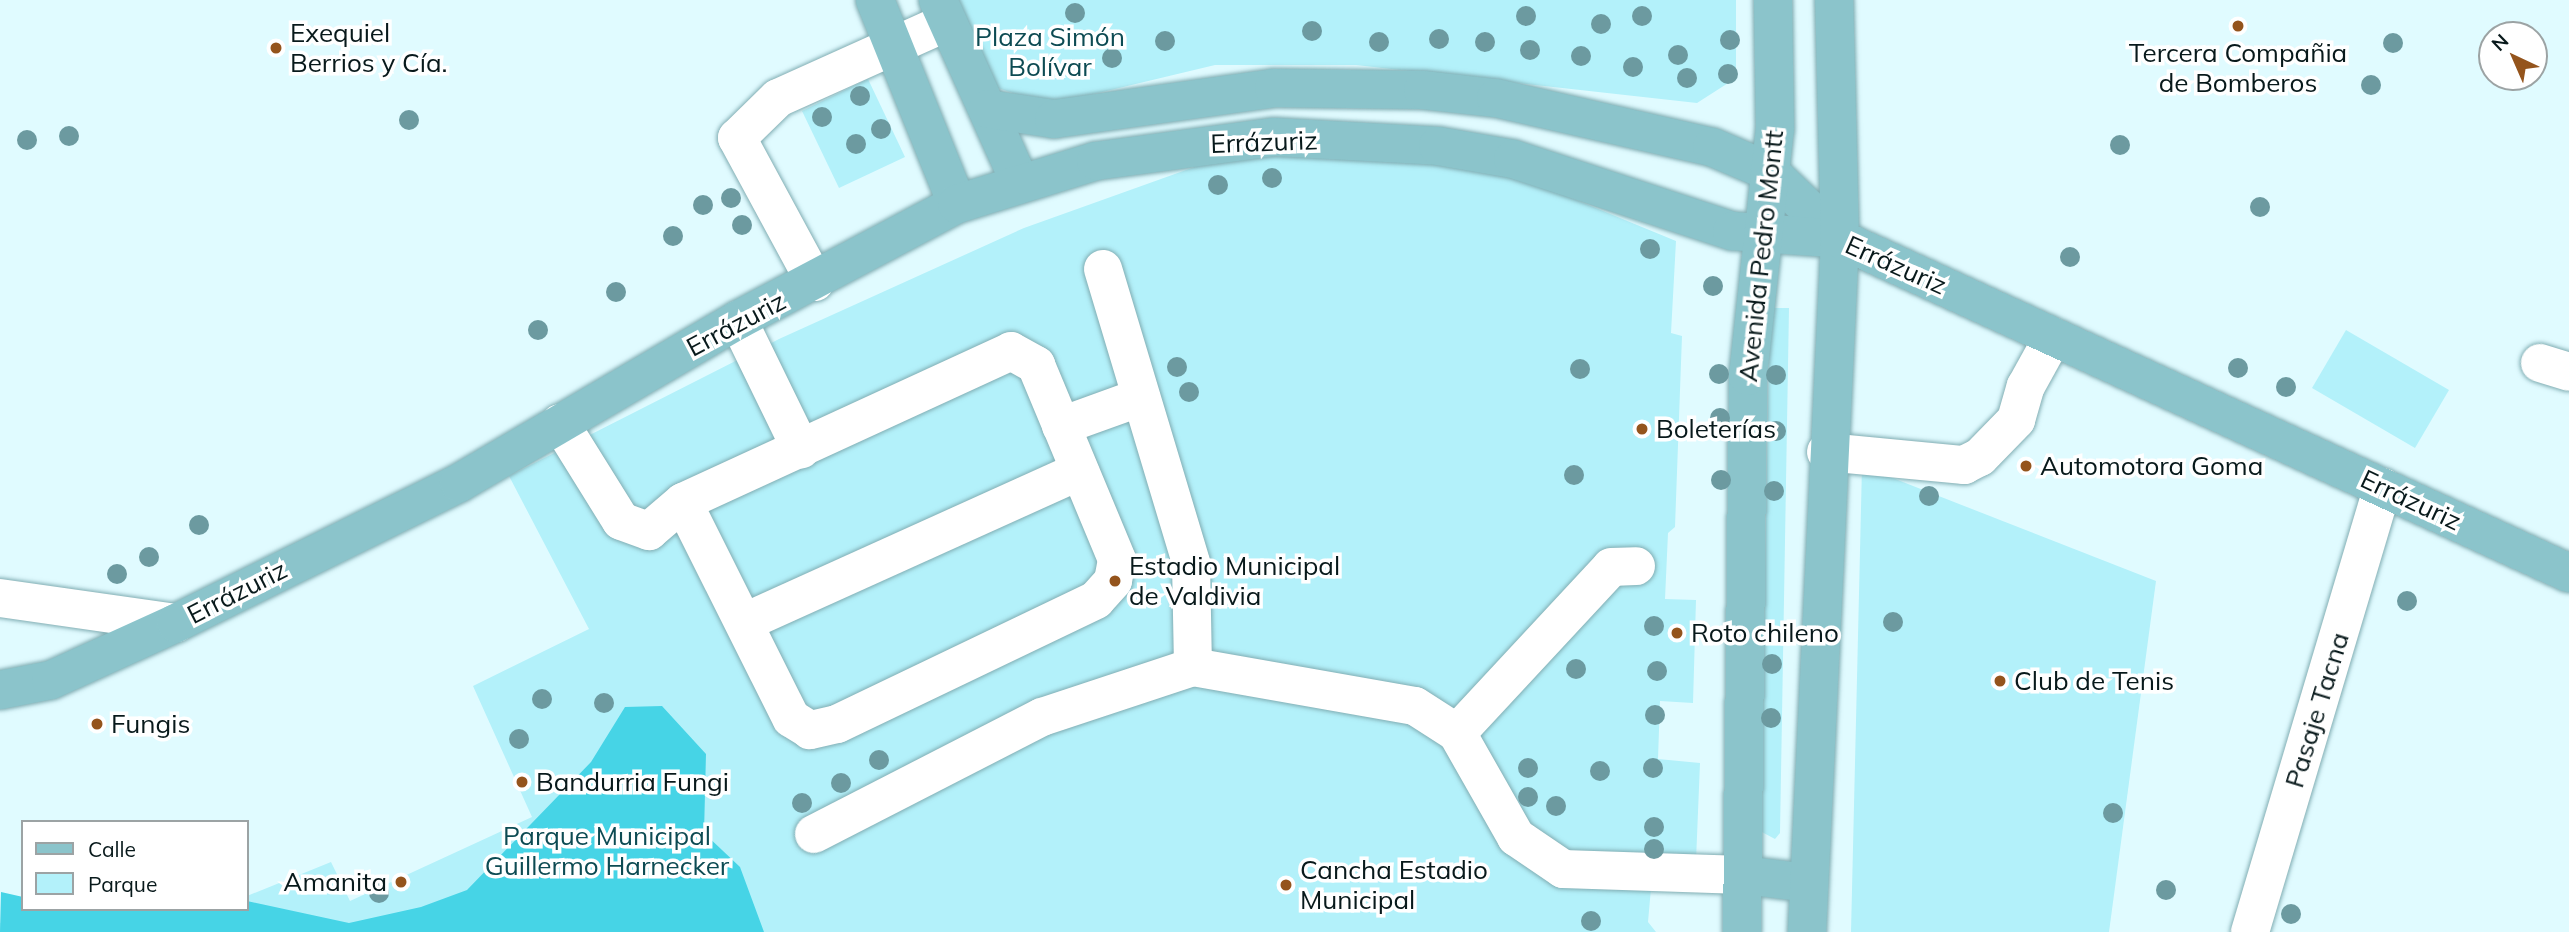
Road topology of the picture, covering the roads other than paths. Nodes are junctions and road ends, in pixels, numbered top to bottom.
1 (875, 0) edge
2 (1773, 0) edge
3 (1834, 0) edge
4 (943, 11) edge
5 (893, 45) junction
6 (988, 109) junction
7 (1775, 124) junction
8 (1712, 147) junction
9 (1770, 172) junction
10 (1019, 180) junction
11 (957, 204) junction
12 (1765, 237) junction
13 (1840, 239) junction
14 (1103, 269) dead end
15 (815, 282) junction
16 (738, 320) junction
17 (2053, 337) junction
18 (1141, 397) junction
19 (560, 423) junction
20 (1061, 426) junction
21 (801, 449) junction
22 (1826, 452) junction
23 (1080, 471) junction
24 (2383, 487) junction
25 (683, 502) junction
26 (1636, 566) dead end
27 (2569, 573) edge
28 (0, 598) edge
29 (745, 622) junction
30 (176, 624) junction
31 (1193, 667) junction
32 (0, 690) edge
33 (1457, 733) junction
34 (814, 834) dead end
35 (1743, 875) junction
36 (1808, 883) junction
37 (1742, 932) edge
38 (1807, 932) edge
39 (2250, 932) edge

1 - 5 main road
2 - 7 main road, Avenida Pedro Montt
3 - 13 main road
4 - 5 street
4 - 6 main road
5 - 11 main road
5 - 15 street
6 - 8 main road, Errázuriz
6 - 10 main road
7 - 8 main road
7 - 9 main road, Avenida Pedro Montt
7 - 13 main road
8 - 9 main road, Errázuriz
9 - 12 main road, Avenida Pedro Montt
9 - 13 main road
10 - 11 main road, Errázuriz
10 - 12 main road, Errázuriz
11 - 15 main road, Errázuriz
12 - 13 main road, Errázuriz
12 - 35 main road, Avenida Pedro Montt
13 - 17 main road, Errázuriz
13 - 22 main road
14 - 18 street
15 - 16 main road, Errázuriz
16 - 19 main road, Errázuriz
16 - 21 street
17 - 22 street
17 - 24 main road, Errázuriz
18 - 20 street
18 - 31 street
19 - 25 street
19 - 30 main road, Errázuriz
20 - 21 street
20 - 23 street
21 - 25 street
22 - 36 main road
23 - 29 street
23 - 29 street
24 - 27 main road, Errázuriz
24 - 39 street, Pasaje Tacna
25 - 29 street
26 - 33 street
28 - 30 street
30 - 32 main road, Errázuriz
31 - 33 street
31 - 34 street
33 - 35 street
35 - 36 main road
35 - 37 main road, Avenida Pedro Montt
36 - 38 main road

